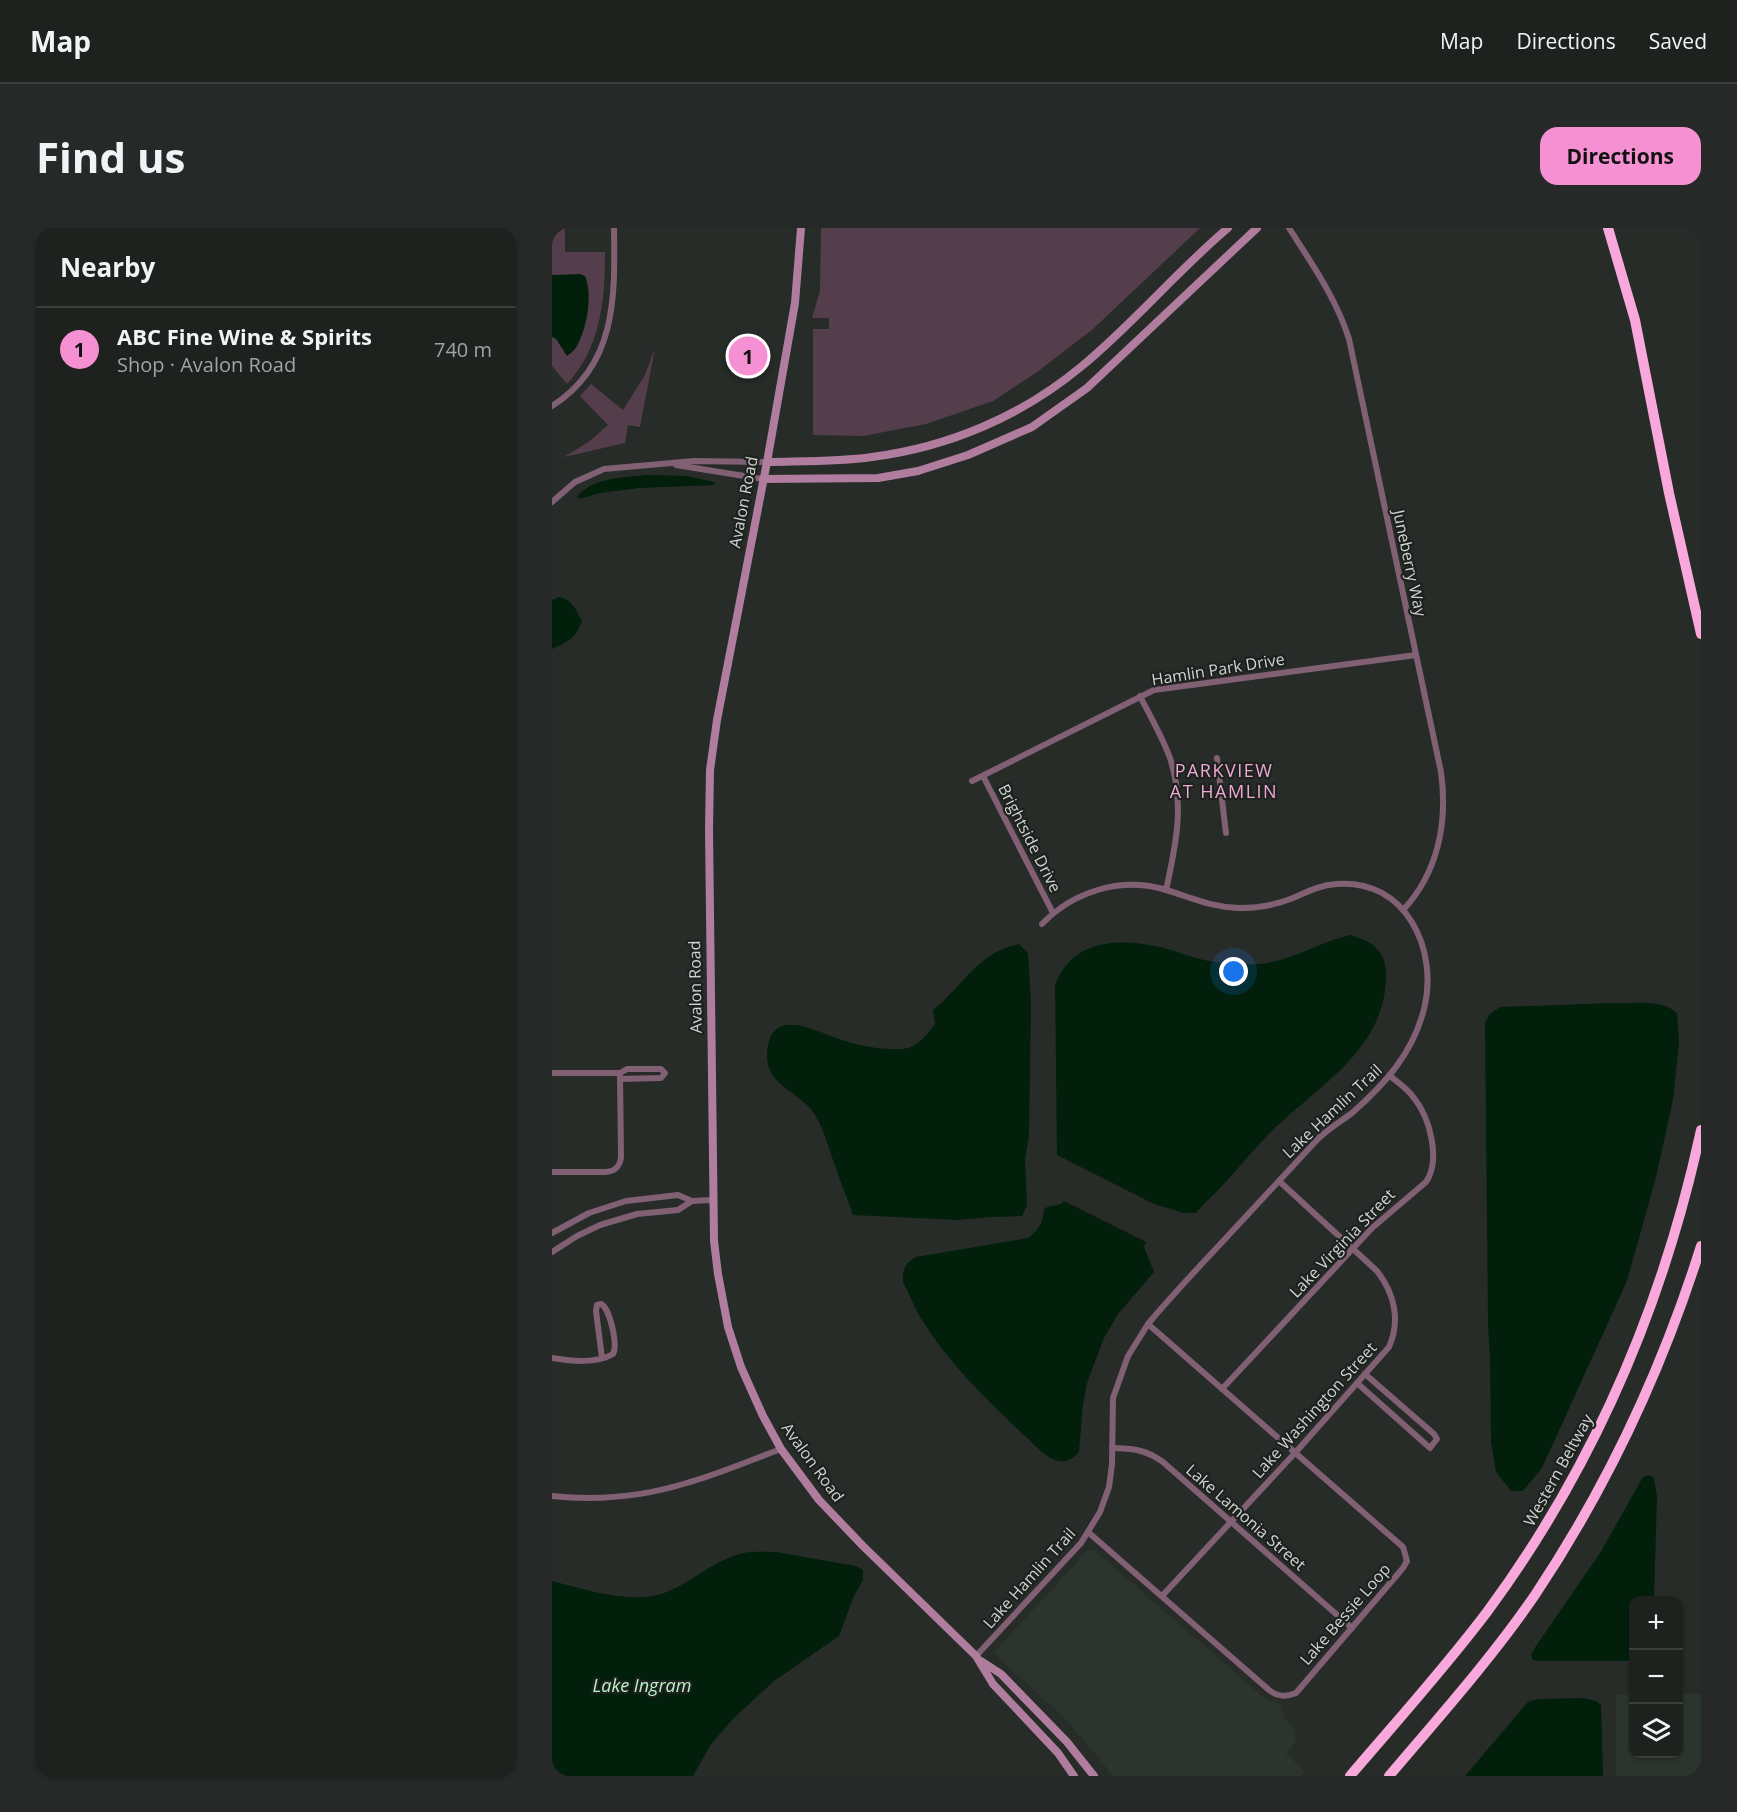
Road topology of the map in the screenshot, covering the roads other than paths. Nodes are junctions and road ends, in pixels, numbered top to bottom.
1 (614, 228) edge
2 (801, 228) edge
3 (1228, 228) edge
4 (1257, 228) edge
5 (1289, 228) edge
6 (1608, 228) edge
7 (552, 406) edge
8 (767, 462) junction
9 (649, 464) junction
10 (764, 479) junction
11 (552, 502) edge
12 (1701, 634) edge
13 (1416, 655) junction
14 (1140, 696) junction
15 (1217, 758) dead end
16 (983, 776) junction
17 (972, 781) dead end
18 (1226, 833) dead end
19 (1166, 890) junction
20 (1403, 910) junction
21 (1053, 913) junction
22 (1042, 924) dead end
23 (552, 1073) edge
24 (620, 1076) junction
25 (1390, 1076) junction
26 (1701, 1130) edge
27 (552, 1172) edge
28 (1279, 1181) junction
29 (712, 1200) junction
30 (692, 1201) junction
31 (552, 1233) edge
32 (1701, 1246) edge
33 (1352, 1248) junction
34 (552, 1252) edge
35 (1148, 1324) junction
36 (552, 1358) edge
37 (602, 1358) junction
38 (1365, 1374) junction
39 (1357, 1383) junction
40 (1222, 1389) junction
41 (1112, 1448) junction
42 (781, 1449) junction
43 (1295, 1453) junction
44 (552, 1496) edge
45 (1231, 1521) junction
46 (1088, 1532) junction
47 (1162, 1596) junction
48 (1352, 1628) junction
49 (978, 1658) junction
50 (1074, 1776) edge
51 (1094, 1776) edge
52 (1350, 1776) edge
53 (1389, 1776) edge

1 - 7 street
2 - 8 main road, Avalon Road
3 - 8 main road
4 - 10 main road
5 - 13 street, Juneberry Way
6 - 12 highway
8 - 9 street
8 - 10 main road, Avalon Road
9 - 10 street
9 - 11 street
10 - 29 main road, Avalon Road
13 - 14 street, Hamlin Park Drive
13 - 20 street, Juneberry Way
14 - 16 street, Hamlin Park Drive
14 - 19 street
15 - 18 street
16 - 17 street, Hamlin Park Drive
16 - 21 street, Brightside Drive
19 - 20 street, Lake Hamlin Trail
19 - 21 street, Lake Hamlin Trail
20 - 25 street, Lake Hamlin Trail
21 - 22 street, Lake Hamlin Trail
23 - 24 street
24 - 24 street
24 - 27 street
25 - 28 street, Lake Hamlin Trail
25 - 33 street, Lake Virginia Street
26 - 52 highway, Western Beltway
28 - 33 street, Lake Washington Street
28 - 35 street, Lake Hamlin Trail
29 - 30 street
29 - 42 main road, Avalon Road
30 - 31 street
30 - 34 street
32 - 53 highway
33 - 38 street, Lake Washington Street
33 - 40 street, Lake Virginia Street
35 - 40 street, Lake Bessie Loop
35 - 41 street, Lake Hamlin Trail
36 - 37 street
37 - 37 street
38 - 39 street, Lake Washington Street
38 - 39 street
39 - 43 street, Lake Washington Street
40 - 43 street, Lake Bessie Loop
41 - 45 street, Lake Lamonia Street
41 - 46 street, Lake Hamlin Trail
42 - 44 street
42 - 49 main road, Avalon Road
43 - 45 street, Lake Washington Street
43 - 48 street, Lake Bessie Loop
45 - 47 street, Lake Washington Street
45 - 48 street, Lake Lamonia Street
46 - 47 street, Lake Bessie Loop
46 - 49 street, Lake Hamlin Trail
47 - 48 street, Lake Bessie Loop
49 - 50 main road, Avalon Road
49 - 51 main road, Avalon Road

